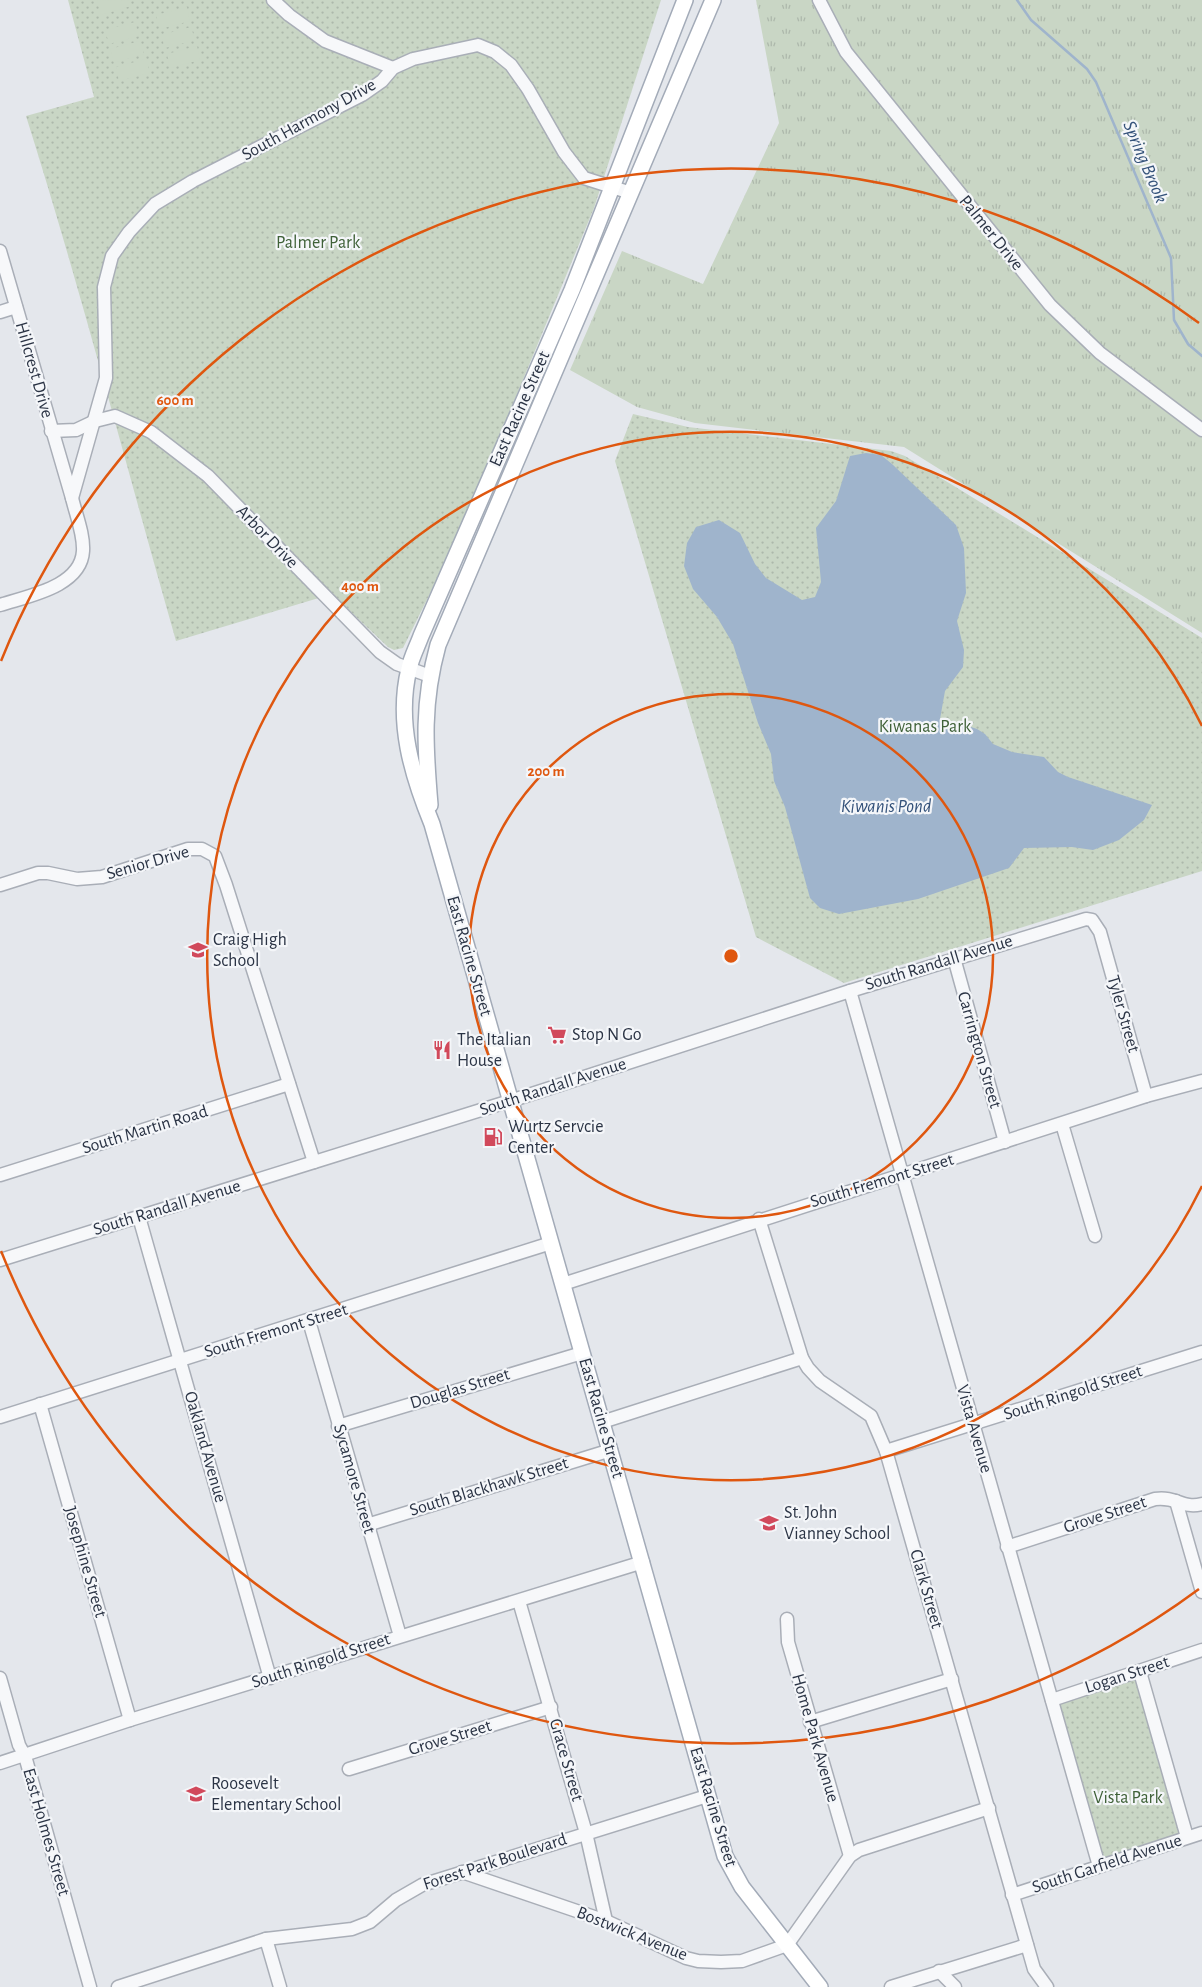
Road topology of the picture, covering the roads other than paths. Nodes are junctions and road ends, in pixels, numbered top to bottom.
1 (273, 0) edge
2 (685, 0) edge
3 (713, 0) edge
4 (819, 0) edge
5 (393, 68) junction
6 (612, 188) junction
7 (630, 193) junction
8 (0, 252) edge
9 (16, 307) junction
10 (0, 312) edge
11 (95, 421) junction
12 (1202, 430) edge
13 (52, 431) junction
14 (72, 498) junction
15 (0, 604) edge
16 (409, 669) junction
17 (430, 676) junction
18 (432, 824) junction
19 (0, 885) edge
20 (1100, 932) joint
21 (954, 958) junction
22 (850, 991) junction
23 (1202, 1082) edge
24 (289, 1084) junction
25 (1146, 1096) junction
26 (510, 1101) junction
27 (1062, 1124) junction
28 (1005, 1142) junction
29 (314, 1162) junction
30 (0, 1175) edge
31 (902, 1176) junction
32 (139, 1217) junction
33 (760, 1219) junction
34 (1095, 1236) dead end
35 (551, 1243) junction
36 (0, 1260) edge
37 (563, 1284) junction
38 (309, 1321) junction
39 (1202, 1352) edge
40 (582, 1353) junction
41 (802, 1358) junction
42 (180, 1361) junction
43 (40, 1404) junction
44 (0, 1417) edge
45 (602, 1422) junction
46 (973, 1424) junction
47 (338, 1426) junction
48 (611, 1450) junction
49 (886, 1451) junction
50 (1176, 1500) junction
51 (1202, 1504) edge
52 (367, 1525) junction
53 (1007, 1547) junction
54 (643, 1562) junction
55 (1202, 1592) edge
56 (519, 1601) junction
57 (787, 1619) dead end
58 (400, 1636) junction
59 (1202, 1650) edge
60 (1140, 1672) junction
61 (0, 1678) edge
62 (270, 1678) junction
63 (952, 1679) junction
64 (1052, 1700) junction
65 (551, 1707) junction
66 (130, 1720) junction
67 (810, 1722) junction
68 (25, 1756) junction
69 (0, 1763) edge
70 (349, 1769) dead end
71 (707, 1796) junction
72 (989, 1808) junction
73 (586, 1833) junction
74 (1202, 1833) edge
75 (1187, 1837) junction
76 (850, 1856) junction
77 (1099, 1866) junction
78 (462, 1872) junction
79 (1012, 1895) junction
80 (606, 1921) junction
81 (266, 1939) junction
82 (787, 1945) junction
83 (1027, 1945) junction
84 (940, 1972) junction
85 (90, 1987) edge
86 (118, 1987) edge
87 (280, 1987) edge
88 (820, 1987) edge
89 (891, 1987) edge
90 (955, 1987) edge
91 (1047, 1987) edge

1 - 5 street
2 - 6 main road, East Racine Street
3 - 7 main road, East Racine Street
4 - 12 street, Palmer Drive
5 - 6 street, South Harmony Drive
5 - 11 street, South Harmony Drive
6 - 7 street, South Harmony Drive
6 - 16 main road, East Racine Street
7 - 17 main road, East Racine Street
8 - 9 street, Hillcrest Drive
9 - 10 street
9 - 13 street, Hillcrest Drive
11 - 13 street
11 - 14 street, South Harmony Drive
11 - 16 street, Arbor Drive
13 - 14 street
14 - 15 street
16 - 17 street, Arbor Drive
16 - 18 main road, East Racine Street
17 - 18 main road, East Racine Street
18 - 26 main road, East Racine Street
19 - 24 street, Senior Drive
20 - 21 street, South Randall Avenue
20 - 25 street, Tyler Street
21 - 22 street, South Randall Avenue
21 - 28 street, Carrington Street
22 - 26 street, South Randall Avenue
22 - 31 street, Vista Avenue
23 - 25 street, South Fremont Street
24 - 29 street, Senior Drive
24 - 30 street, South Martin Road
25 - 27 street, South Fremont Street
26 - 29 street, South Randall Avenue
26 - 35 main road, East Racine Street
27 - 28 street, South Fremont Street
27 - 34 street
28 - 31 street, South Fremont Street
29 - 32 street, South Randall Avenue
31 - 33 street, South Fremont Street
31 - 46 street, Vista Avenue
32 - 36 street, South Randall Avenue
32 - 42 street, Oakland Avenue
33 - 37 street, South Fremont Street
33 - 41 street, Clark Street
35 - 37 main road, East Racine Street
35 - 38 street, South Fremont Street
37 - 40 main road, East Racine Street
38 - 42 street, South Fremont Street
38 - 47 street, Sycamore Street
39 - 46 street, South Ringold Street
40 - 45 main road, East Racine Street
40 - 47 street, Douglas Street
41 - 45 street
41 - 49 street, Clark Street
42 - 43 street, South Fremont Street
42 - 62 street, Oakland Avenue
43 - 44 street, South Fremont Street
43 - 66 street, Josephine Street
45 - 48 main road, East Racine Street
46 - 49 street, South Ringold Street
46 - 53 street, Vista Avenue
47 - 52 street, Sycamore Street
48 - 52 street, South Blackhawk Street
48 - 54 main road, East Racine Street
49 - 63 street, Clark Street
50 - 51 street, Grove Street
50 - 53 street, Grove Street
50 - 55 street
52 - 58 street, Sycamore Street
53 - 64 street, Vista Avenue
54 - 56 street, South Ringold Street
54 - 71 main road, East Racine Street
56 - 58 street, South Ringold Street
56 - 65 street, Grace Street
57 - 67 street, Home Park Avenue
58 - 62 street, South Ringold Street
59 - 60 street, Logan Street
60 - 64 street, Logan Street
60 - 75 street
61 - 68 street, East Holmes Street
62 - 66 street, South Ringold Street
63 - 67 street
63 - 72 street, Clark Street
64 - 77 street, Vista Avenue
65 - 70 street, Grove Street
65 - 73 street, Grace Street
66 - 68 street, South Ringold Street
67 - 76 street, Home Park Avenue
68 - 69 street, South Ringold Street
68 - 85 street, East Holmes Street
71 - 73 street, Forest Park Boulevard
71 - 82 main road, East Racine Street
72 - 76 street
72 - 79 street, Clark Street
73 - 78 street, Forest Park Boulevard
73 - 80 street, Grace Street
74 - 75 street, South Garfield Avenue
75 - 77 street, South Garfield Avenue
76 - 82 street
77 - 79 street, South Garfield Avenue
78 - 80 street, Bostwick Avenue
78 - 81 street, Forest Park Boulevard
79 - 83 street, Clark Street
80 - 82 street, Bostwick Avenue
81 - 86 street, Forest Park Boulevard
81 - 87 street
82 - 88 main road, East Racine Street
83 - 84 street
83 - 91 street, Clark Street
84 - 89 street
84 - 90 street

